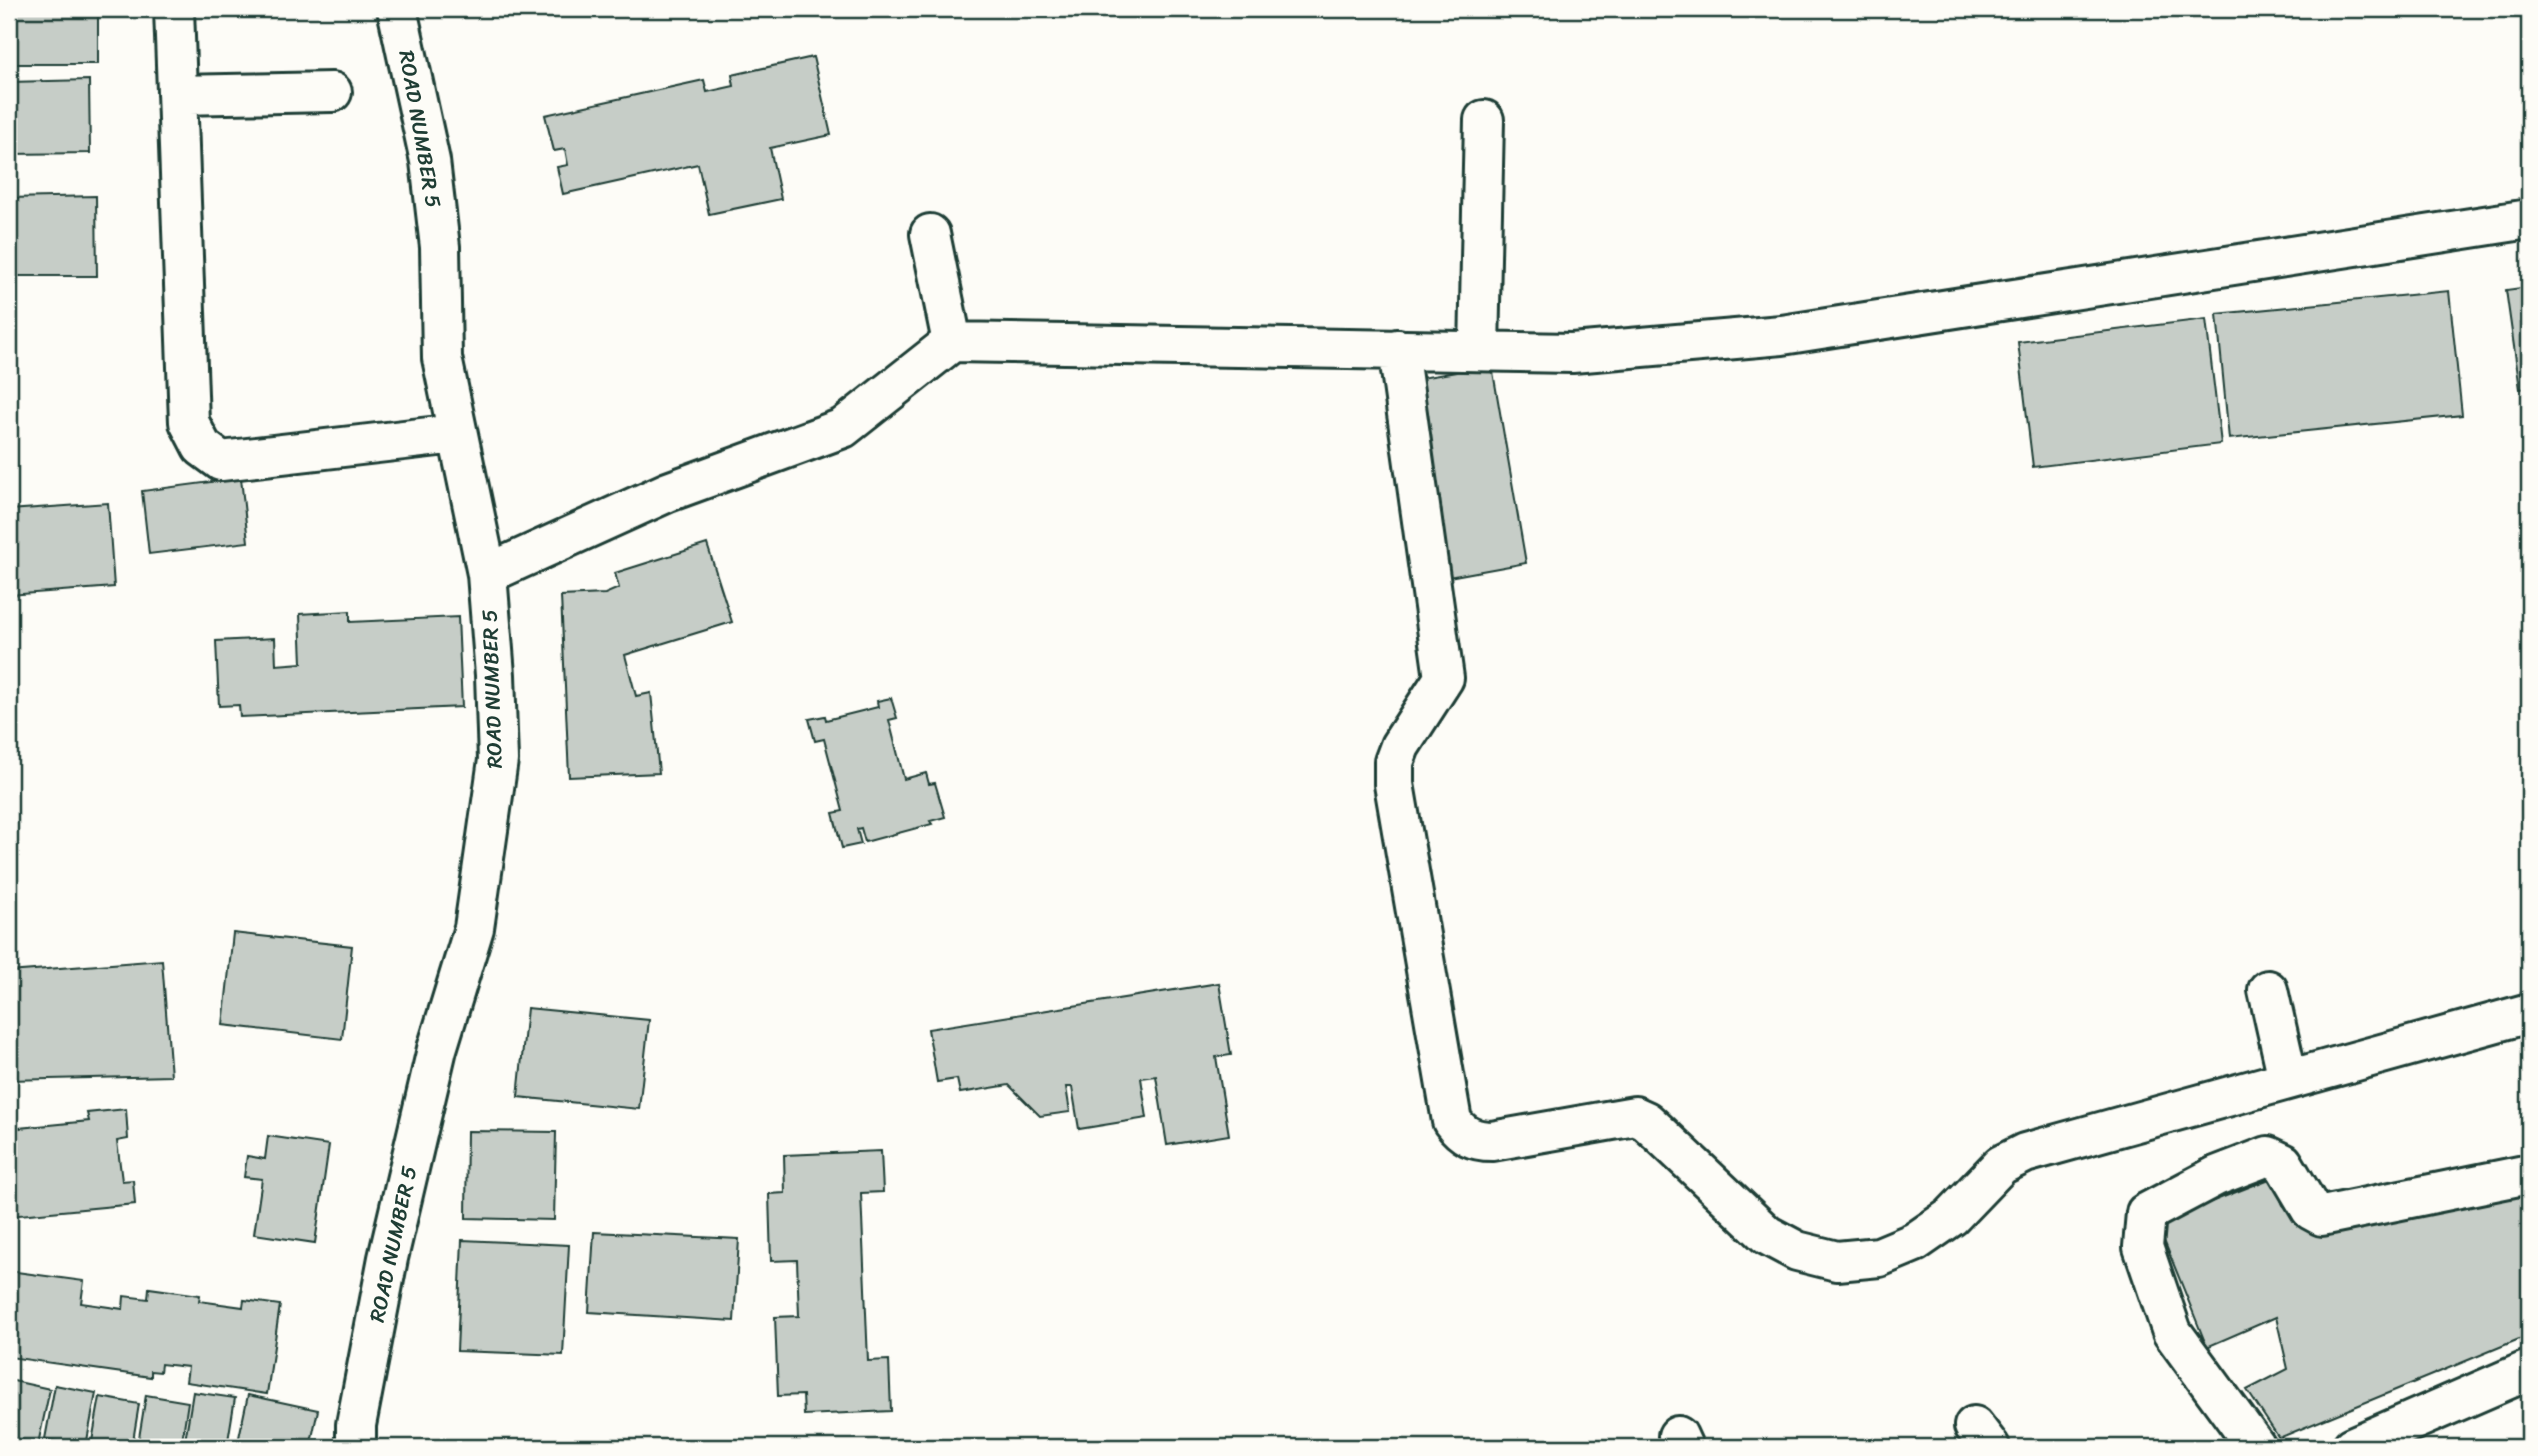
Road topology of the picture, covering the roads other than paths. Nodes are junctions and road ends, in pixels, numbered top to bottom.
1 (174, 9) edge
2 (397, 9) edge
3 (332, 92) dead end
4 (177, 95) junction
5 (1484, 120) dead end
6 (2529, 219) edge
7 (930, 234) dead end
8 (952, 342) junction
9 (1398, 349) junction
10 (1479, 351) junction
11 (456, 434) junction
12 (487, 574) junction
13 (2268, 990) dead end
14 (2529, 1013) edge
15 (2288, 1079) junction
16 (2529, 1174) edge
17 (2529, 1370) edge
18 (356, 1447) edge
19 (2256, 1447) edge
20 (2352, 1447) edge

1 - 4 street
2 - 11 street, ROAD NUMBER 5
3 - 4 street
4 - 11 street
5 - 10 street
6 - 10 street
7 - 8 street
8 - 9 street
8 - 12 street
9 - 10 street
9 - 15 street
11 - 12 street, ROAD NUMBER 5
12 - 18 street, ROAD NUMBER 5
13 - 15 street
14 - 15 street
16 - 19 street
17 - 20 street

